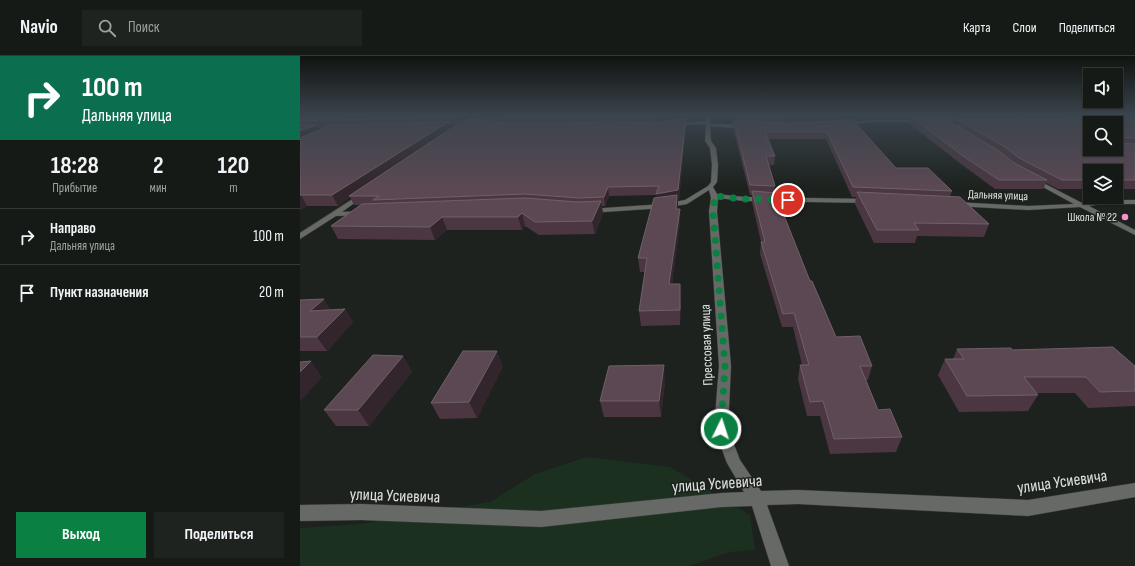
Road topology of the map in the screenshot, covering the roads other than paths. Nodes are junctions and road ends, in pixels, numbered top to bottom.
1 (708, 139) edge
2 (1026, 176) edge
3 (712, 192) junction
4 (366, 193) edge
5 (878, 201) edge
6 (1135, 202) edge
7 (949, 204) edge
8 (1083, 205) junction
9 (581, 211) edge
10 (368, 213) edge
11 (334, 214) junction
12 (1135, 233) edge
13 (300, 237) edge
14 (1135, 490) edge
15 (757, 499) junction
16 (300, 513) edge
17 (780, 566) edge

1 - 3 street, Прессовая улица
2 - 8 street
3 - 5 street
3 - 9 street
3 - 15 street, Прессовая улица
4 - 11 street
6 - 8 street, Дальняя улица
7 - 8 street, Дальняя улица
8 - 12 street
10 - 11 street
11 - 13 street
14 - 15 street, улица Усиевича
15 - 16 street, улица Усиевича
15 - 17 street, Прессовая улица

